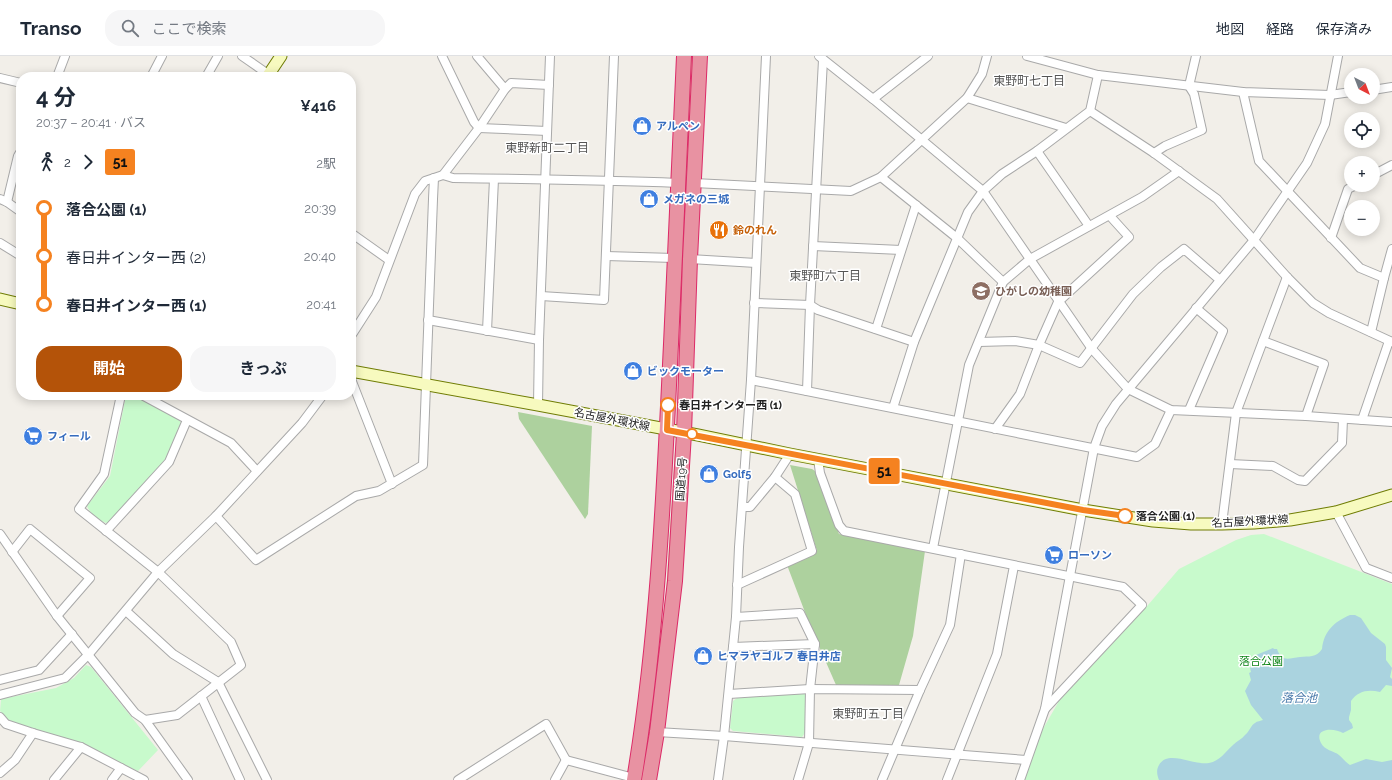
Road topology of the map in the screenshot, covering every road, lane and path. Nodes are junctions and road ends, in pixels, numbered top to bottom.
1 (65, 56) edge
2 (162, 56) edge
3 (218, 56) edge
4 (242, 56) edge
5 (281, 56) edge
6 (442, 56) edge
7 (477, 56) edge
8 (550, 56) edge
9 (614, 56) edge
10 (684, 56) edge
11 (700, 56) edge
12 (766, 56) edge
13 (928, 56) edge
14 (987, 56) edge
15 (1027, 56) edge
16 (1196, 56) edge
17 (1338, 56) edge
18 (821, 58) edge
19 (59, 72) edge
20 (154, 72) edge
21 (209, 72) edge
22 (263, 72) edge
23 (271, 72) edge
24 (1098, 75) junction
25 (0, 78) edge
26 (16, 81) edge
27 (549, 85) junction
28 (1189, 86) junction
29 (1392, 88) edge
30 (505, 89) junction
31 (1380, 89) edge
32 (1243, 92) junction
33 (1344, 93) edge
34 (1330, 95) junction
35 (967, 98) junction
36 (873, 99) junction
37 (1090, 111) junction
38 (479, 128) junction
39 (1066, 128) junction
40 (547, 131) junction
41 (921, 140) junction
42 (1037, 151) junction
43 (1154, 154) junction
44 (16, 162) edge
45 (1392, 165) edge
46 (1179, 171) junction
47 (1380, 171) edge
48 (443, 175) junction
49 (881, 177) junction
50 (434, 178) junction
51 (494, 179) junction
52 (545, 180) junction
53 (609, 180) junction
54 (678, 183) junction
55 (694, 183) junction
56 (759, 187) junction
57 (816, 189) junction
58 (1287, 190) junction
59 (983, 191) junction
60 (1347, 192) edge
61 (4, 200) edge
62 (916, 205) junction
63 (16, 208) edge
64 (1110, 216) junction
65 (1089, 226) junction
66 (356, 237) edge
67 (957, 238) junction
68 (1331, 238) junction
69 (1254, 240) junction
70 (0, 243) edge
71 (814, 246) junction
72 (1392, 249) edge
73 (901, 250) junction
74 (16, 253) edge
75 (606, 256) junction
76 (674, 258) junction
77 (690, 259) junction
78 (1030, 259) junction
79 (389, 260) junction
80 (756, 263) junction
81 (1287, 276) junction
82 (1384, 278) junction
83 (1220, 280) junction
84 (1003, 282) junction
85 (541, 296) junction
86 (0, 299) edge
87 (1058, 302) junction
88 (16, 303) edge
89 (754, 303) junction
90 (810, 305) junction
91 (1196, 308) junction
92 (428, 320) junction
93 (356, 327) edge
94 (876, 329) junction
95 (487, 331) junction
96 (1372, 332) junction
97 (539, 340) junction
98 (1264, 341) junction
99 (914, 342) junction
100 (979, 342) junction
101 (1391, 342) edge
102 (1039, 345) junction
103 (1092, 349) junction
104 (356, 372) edge
105 (752, 380) junction
106 (425, 385) junction
107 (1128, 389) junction
108 (807, 391) junction
109 (356, 392) edge
110 (120, 400) edge
111 (151, 400) edge
112 (319, 400) edge
113 (538, 404) junction
114 (893, 408) junction
115 (1171, 410) junction
116 (1189, 410) junction
117 (1236, 413) junction
118 (1306, 416) junction
119 (1343, 419) junction
120 (187, 420) junction
121 (1362, 420) junction
122 (958, 421) junction
123 (1392, 422) edge
124 (995, 429) junction
125 (667, 430) junction
126 (684, 433) junction
127 (747, 446) junction
128 (1094, 448) junction
129 (790, 454) junction
130 (818, 459) junction
131 (1230, 464) junction
132 (257, 471) junction
133 (775, 477) junction
134 (947, 483) junction
135 (392, 484) junction
136 (1392, 496) edge
137 (743, 507) junction
138 (1083, 510) junction
139 (1336, 512) junction
140 (216, 516) junction
141 (1222, 524) junction
142 (106, 531) junction
143 (0, 534) edge
144 (933, 548) junction
145 (12, 552) junction
146 (961, 554) junction
147 (1014, 566) junction
148 (158, 572) junction
149 (1070, 577) junction
150 (1392, 578) edge
151 (737, 585) junction
152 (126, 611) junction
153 (58, 616) junction
154 (736, 617) junction
155 (72, 634) junction
156 (815, 644) junction
157 (733, 648) junction
158 (88, 654) junction
159 (0, 680) edge
160 (218, 682) junction
161 (810, 689) junction
162 (920, 690) junction
163 (728, 694) junction
164 (0, 695) edge
165 (201, 696) junction
166 (1045, 709) junction
167 (0, 717) edge
168 (145, 720) junction
169 (657, 732) junction
170 (33, 733) junction
171 (724, 736) junction
172 (808, 743) junction
173 (81, 747) junction
174 (894, 750) junction
175 (958, 754) junction
176 (566, 760) junction
177 (1026, 760) junction
178 (121, 768) junction
179 (0, 773) edge
180 (634, 779) edge
181 (54, 780) edge
182 (112, 780) edge
183 (144, 780) edge
184 (188, 780) edge
185 (240, 780) edge
186 (267, 780) edge
187 (458, 780) edge
188 (555, 780) edge
189 (649, 780) edge
190 (718, 780) edge
191 (798, 780) edge
192 (882, 780) edge
193 (947, 780) edge
194 (1020, 780) edge

1 - 19 street
2 - 20 street
3 - 21 street
4 - 22 street
5 - 23 main road
6 - 38 street
7 - 30 street
8 - 27 street
9 - 53 street
10 - 54 highway, 国道19号
11 - 55 highway, 国道19号
12 - 56 street
13 - 36 street
14 - 35 street
15 - 24 street
16 - 28 street
17 - 34 street
18 - 36 street
18 - 57 street
24 - 28 street
24 - 37 street
25 - 26 street
27 - 30 street
27 - 40 street
28 - 32 street
28 - 43 street
29 - 31 street
30 - 38 street
32 - 34 street
32 - 58 street
33 - 34 street
34 - 58 street
35 - 39 street
35 - 41 street
36 - 41 street
37 - 39 street
37 - 43 street
38 - 40 street
38 - 48 street
39 - 42 street
40 - 52 street
41 - 49 street
41 - 59 street
42 - 59 street
42 - 65 street
43 - 46 street
44 - 61 street
45 - 47 street
46 - 64 street
46 - 69 street
48 - 50 street
48 - 51 street
49 - 57 street
49 - 62 street
50 - 79 street
50 - 92 street
51 - 52 street
51 - 95 street
52 - 53 street
52 - 85 street
53 - 54 street
53 - 75 street
54 - 76 highway, 国道19号
55 - 56 street
55 - 77 highway, 国道19号
56 - 57 street
56 - 80 street
57 - 71 street
58 - 68 street
58 - 69 street
59 - 67 street
59 - 78 street
60 - 68 street
61 - 63 street
62 - 67 street
62 - 73 street
64 - 65 street
64 - 87 street
65 - 78 street
66 - 79 street
67 - 84 street
67 - 99 street
68 - 82 street
69 - 81 street
69 - 83 street
70 - 74 street
71 - 73 street
71 - 90 street
72 - 82 street
73 - 94 street
75 - 76 street
75 - 85 street
76 - 125 highway, 国道19号
77 - 80 street
77 - 126 highway, 国道19号
78 - 84 street
78 - 87 street
79 - 93 street
80 - 89 street
81 - 96 street
81 - 98 street
82 - 96 street
83 - 91 street
83 - 103 street
84 - 100 street
85 - 97 street
86 - 88 main road
87 - 102 street
87 - 103 street
89 - 90 street
89 - 105 street
90 - 94 street
90 - 108 street
91 - 107 street
91 - 116 street
92 - 95 street
92 - 106 street
94 - 99 street
95 - 97 street
96 - 101 street
97 - 113 street
98 - 117 street
98 - 118 street
99 - 114 street
100 - 102 street
100 - 122 street
101 - 121 street
102 - 103 street
102 - 124 street
103 - 107 street
104 - 106 main road, 名古屋外環状線
105 - 108 street
105 - 127 street
106 - 113 main road, 名古屋外環状線
106 - 135 street
107 - 115 street
107 - 128 street
108 - 114 street
109 - 135 street
110 - 142 street
111 - 120 street
112 - 132 street
113 - 125 main road, 名古屋外環状線
114 - 122 street
115 - 116 street
115 - 128 street
116 - 117 street
117 - 118 street
117 - 131 street
118 - 119 street
119 - 121 street
119 - 131 street
120 - 132 street
120 - 142 street
121 - 123 street
122 - 124 street
122 - 134 street
124 - 128 street
125 - 126 main road, 名古屋外環状線
125 - 180 highway, 国道19号
126 - 127 main road, 名古屋外環状線
126 - 169 highway, 国道19号
127 - 129 main road, 名古屋外環状線
127 - 137 street
128 - 138 street
129 - 130 main road, 名古屋外環状線
129 - 133 street
130 - 134 main road, 名古屋外環状線
130 - 144 street
131 - 141 street
132 - 140 street
133 - 137 street
133 - 151 street
134 - 138 main road, 名古屋外環状線
134 - 144 street
135 - 140 street
136 - 139 main road, 名古屋外環状線
137 - 151 street
138 - 141 main road, 名古屋外環状線
138 - 149 street
139 - 141 main road, 名古屋外環状線
139 - 150 street
140 - 148 street
142 - 148 street
143 - 145 street
144 - 146 street
145 - 153 street
145 - 153 street
146 - 147 street
146 - 162 street
147 - 149 street
147 - 175 street
148 - 152 street
148 - 160 street
149 - 166 street
149 - 166 street
151 - 154 street
152 - 158 street
152 - 160 street
153 - 155 street
154 - 156 street
154 - 157 street
155 - 158 street
155 - 159 street
156 - 157 street
156 - 161 street
157 - 163 street
158 - 164 street
158 - 168 street
160 - 165 street
160 - 186 street
161 - 162 street
161 - 163 street
161 - 172 street
162 - 174 street
163 - 171 street
165 - 168 street
165 - 185 street
166 - 177 street
167 - 170 street
168 - 184 street
169 - 171 street
169 - 189 highway, 国道19号
170 - 173 street
170 - 179 street
171 - 172 street
171 - 190 street
172 - 174 street
172 - 191 street
173 - 178 street
173 - 181 street
174 - 175 street
174 - 192 street
175 - 177 street
175 - 193 street
176 - 180 street
176 - 187 street
176 - 188 street
177 - 194 street
178 - 182 street
178 - 183 street

